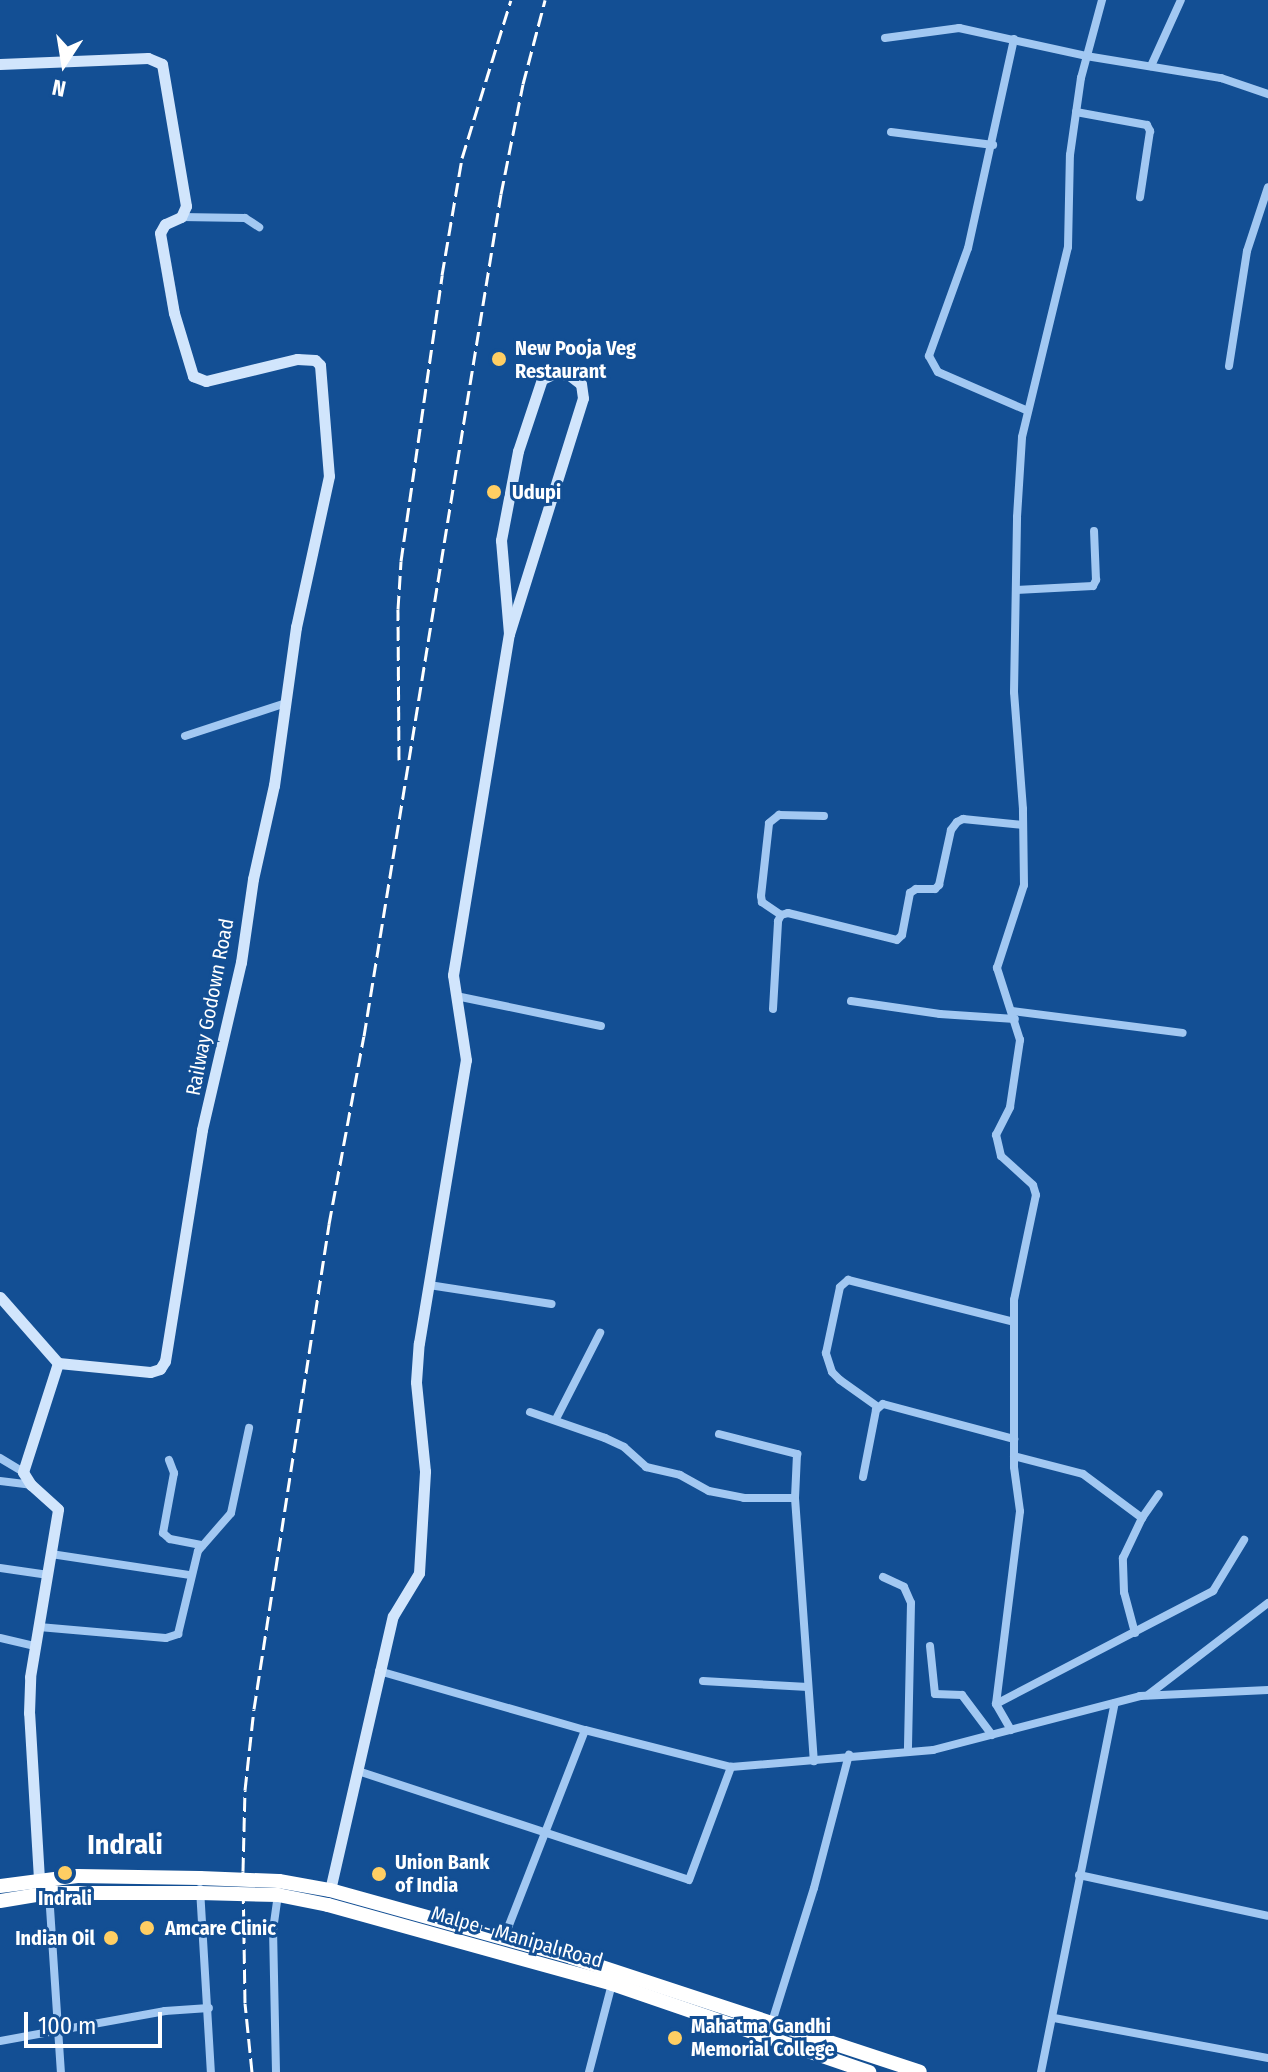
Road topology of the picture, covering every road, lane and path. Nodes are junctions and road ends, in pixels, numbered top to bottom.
1 (1102, 0) edge
2 (1181, 0) edge
3 (885, 38) dead end
4 (1014, 39) junction
5 (1086, 56) junction
6 (0, 64) edge
7 (1151, 66) junction
8 (1268, 94) edge
9 (1076, 112) junction
10 (891, 132) dead end
11 (993, 145) junction
12 (1268, 187) edge
13 (1140, 197) dead end
14 (181, 217) junction
15 (259, 227) dead end
16 (1229, 366) dead end
17 (1028, 411) junction
18 (1094, 531) dead end
19 (1016, 590) junction
20 (509, 634) junction
21 (283, 704) junction
22 (185, 736) dead end
23 (824, 816) dead end
24 (1023, 825) junction
25 (781, 915) junction
26 (456, 996) junction
27 (851, 1001) dead end
28 (773, 1009) dead end
29 (1014, 1015) junction
30 (601, 1026) dead end
31 (1183, 1033) dead end
32 (429, 1285) junction
33 (0, 1297) edge
34 (552, 1304) dead end
35 (1014, 1322) junction
36 (600, 1333) dead end
37 (58, 1363) junction
38 (878, 1407) junction
39 (530, 1412) dead end
40 (556, 1419) junction
41 (249, 1428) dead end
42 (719, 1434) dead end
43 (1014, 1439) junction
44 (1014, 1456) junction
45 (0, 1458) edge
46 (169, 1460) dead end
47 (23, 1472) junction
48 (863, 1477) dead end
49 (0, 1481) edge
50 (31, 1485) junction
51 (1159, 1494) dead end
52 (795, 1498) junction
53 (1142, 1518) junction
54 (1244, 1540) dead end
55 (202, 1545) junction
56 (51, 1554) junction
57 (0, 1568) edge
58 (48, 1575) junction
59 (190, 1575) junction
60 (883, 1577) dead end
61 (1268, 1603) edge
62 (39, 1627) junction
63 (1135, 1633) junction
64 (0, 1638) edge
65 (35, 1646) junction
66 (930, 1646) dead end
67 (379, 1671) junction
68 (703, 1681) dead end
69 (808, 1687) junction
70 (1268, 1690) edge
71 (1147, 1695) junction
72 (1115, 1703) junction
73 (996, 1704) junction
74 (585, 1730) junction
75 (1011, 1730) junction
76 (992, 1735) junction
77 (908, 1752) junction
78 (849, 1755) junction
79 (814, 1761) junction
80 (731, 1767) junction
81 (358, 1771) junction
82 (544, 1833) junction
83 (1079, 1875) junction
84 (39, 1879) junction
85 (200, 1885) junction
86 (0, 1886) edge
87 (278, 1888) junction
88 (330, 1890) junction
89 (49, 1893) junction
90 (0, 1901) edge
91 (1268, 1916) edge
92 (504, 1938) junction
93 (612, 1984) junction
94 (209, 2008) junction
95 (1054, 2018) junction
96 (772, 2022) junction
97 (56, 2033) junction
98 (820, 2038) junction
99 (0, 2041) edge
100 (815, 2053) junction
101 (1268, 2058) edge
102 (61, 2072) edge
103 (211, 2072) edge
104 (276, 2072) edge
105 (589, 2072) edge
106 (869, 2072) edge
107 (920, 2072) edge
108 (1041, 2072) edge

1 - 5 street
2 - 7 street
3 - 4 street
4 - 5 street
4 - 11 street
5 - 7 street
5 - 9 street
6 - 14 street
7 - 8 street
9 - 13 street
9 - 17 street
10 - 11 street
11 - 17 street
12 - 16 street
14 - 15 street
14 - 21 street, Railway Godown Road
17 - 19 street
18 - 19 street
19 - 24 street
20 - 20 street
20 - 26 street
21 - 22 street
21 - 37 street, Railway Godown Road
23 - 25 street
24 - 25 street
24 - 29 street
25 - 28 street
26 - 30 street
26 - 32 street
27 - 29 street
29 - 31 street
29 - 35 street
32 - 34 street
32 - 67 street
33 - 37 street
35 - 38 street
35 - 43 street
36 - 40 street
37 - 47 street
38 - 43 street
38 - 48 street
39 - 40 street
40 - 52 street
41 - 55 street
42 - 52 street
43 - 44 street
44 - 53 street
44 - 73 street
45 - 47 street
46 - 55 street
47 - 50 street
49 - 50 street
50 - 56 street
51 - 53 street
52 - 69 street
53 - 63 street
54 - 63 street
55 - 59 street
56 - 58 street
56 - 59 street
57 - 58 street
58 - 62 street
59 - 62 street
60 - 77 street
61 - 71 street
62 - 65 street
63 - 73 street
64 - 65 street
65 - 84 street
66 - 76 street
67 - 74 street
67 - 81 street
68 - 69 street
69 - 79 street
70 - 71 street
71 - 72 street
72 - 75 street
72 - 83 street
73 - 75 street
74 - 80 street
74 - 82 street
75 - 76 street
76 - 77 street
77 - 78 street
78 - 79 street
78 - 96 street
79 - 80 street
80 - 82 street
81 - 82 street
81 - 88 street
82 - 92 street
83 - 91 street
83 - 95 street
84 - 85 highway
84 - 86 highway
85 - 87 highway, Malpe - Manipal Road, bridge
85 - 89 highway, Malpe - Manipal Road
85 - 94 street
87 - 88 highway, Malpe - Manipal Road
87 - 93 highway, Malpe - Manipal Road
87 - 104 street
88 - 92 highway, Malpe - Manipal Road
89 - 90 highway, Malpe - Manipal Road
89 - 97 street
92 - 96 highway, Malpe - Manipal Road
93 - 100 highway, Malpe - Manipal Road
93 - 105 street
94 - 97 street
94 - 103 street
95 - 101 street
95 - 108 street
96 - 98 highway, Malpe - Manipal Road
97 - 99 street
97 - 102 street
98 - 100 street
98 - 107 highway, Malpe - Manipal Road
100 - 106 highway, Malpe - Manipal Road

